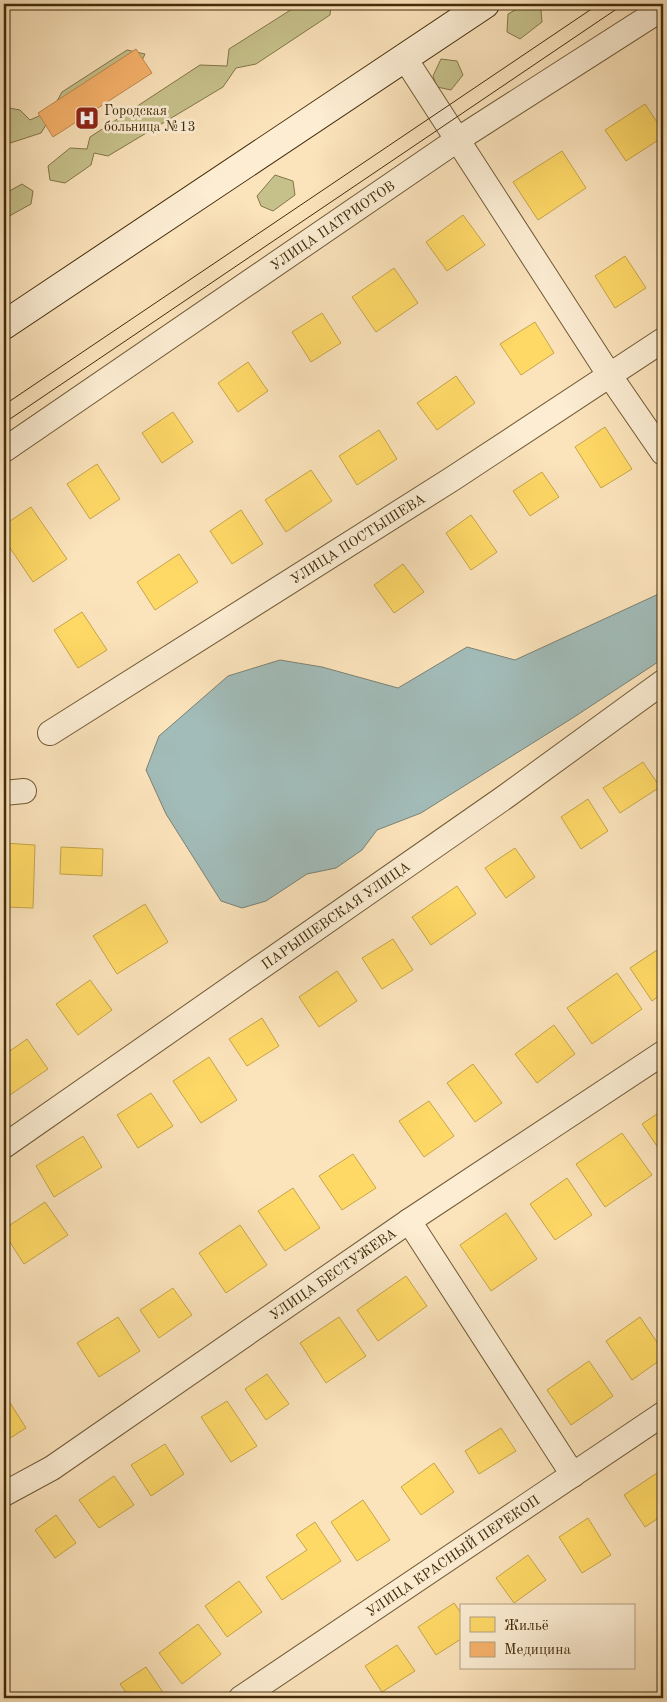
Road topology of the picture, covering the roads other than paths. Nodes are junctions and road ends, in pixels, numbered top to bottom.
1 (485, 4) edge
2 (663, 8) edge
3 (404, 57) junction
4 (457, 140) junction
5 (4, 325) edge
6 (663, 340) edge
7 (610, 376) junction
8 (4, 450) edge
9 (663, 453) edge
10 (663, 682) edge
11 (50, 733) dead end
12 (663, 1053) edge
13 (4, 1146) edge
14 (409, 1221) junction
15 (663, 1414) edge
16 (573, 1475) junction
17 (4, 1494) edge
18 (241, 1698) edge

1 - 3 main road
2 - 4 street, УЛИЦА ПАТРИОТОВ
3 - 4 street
3 - 5 main road
4 - 7 street
4 - 8 street, УЛИЦА ПАТРИОТОВ
6 - 7 street, УЛИЦА ПОСТЫШЕВА
7 - 9 street
7 - 11 street, УЛИЦА ПОСТЫШЕВА
10 - 13 street, ПАРЫШЕВСКАЯ УЛИЦА
12 - 14 street, УЛИЦА БЕСТУЖЕВА
14 - 16 street
14 - 17 street, УЛИЦА БЕСТУЖЕВА
15 - 16 street, УЛИЦА КРАСНЫЙ ПЕРЕКОП
16 - 18 street, УЛИЦА КРАСНЫЙ ПЕРЕКОП

